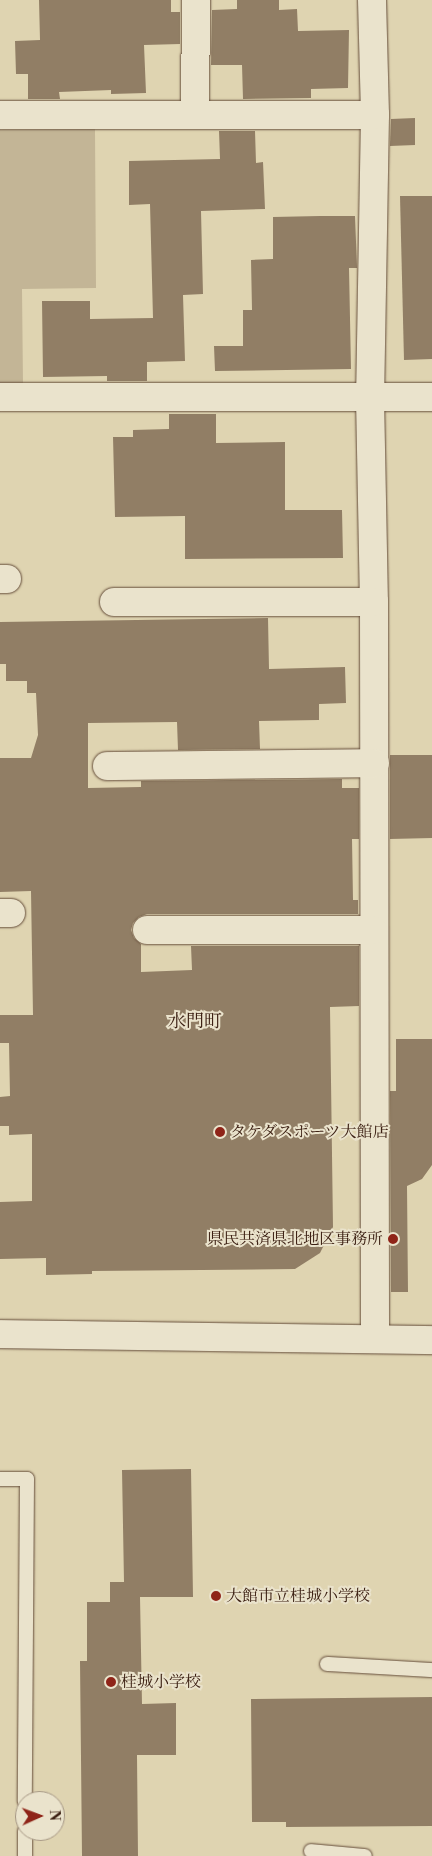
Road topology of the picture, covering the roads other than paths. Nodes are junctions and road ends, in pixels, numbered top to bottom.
1 (196, 0) edge
2 (372, 0) edge
3 (195, 114) junction
4 (375, 115) junction
5 (0, 116) edge
6 (0, 397) edge
7 (370, 397) junction
8 (432, 397) edge
9 (114, 602) dead end
10 (374, 602) junction
11 (375, 763) junction
12 (107, 766) dead end
13 (147, 930) dead end
14 (373, 930) junction
15 (0, 1334) edge
16 (375, 1338) junction
17 (432, 1340) edge
18 (0, 1479) edge
19 (327, 1664) dead end
20 (432, 1670) edge
21 (26, 1791) edge
22 (25, 1841) edge
23 (311, 1851) dead end
24 (25, 1856) edge
25 (365, 1856) edge

1 - 3 street
2 - 4 street
3 - 4 street
3 - 5 street
4 - 7 street
6 - 7 street
7 - 8 street
7 - 10 street
9 - 10 street
10 - 11 street
11 - 12 street
11 - 14 street
13 - 14 street
14 - 16 street
15 - 16 street
16 - 17 street
18 - 21 lane
19 - 20 lane
22 - 24 lane
23 - 25 lane

